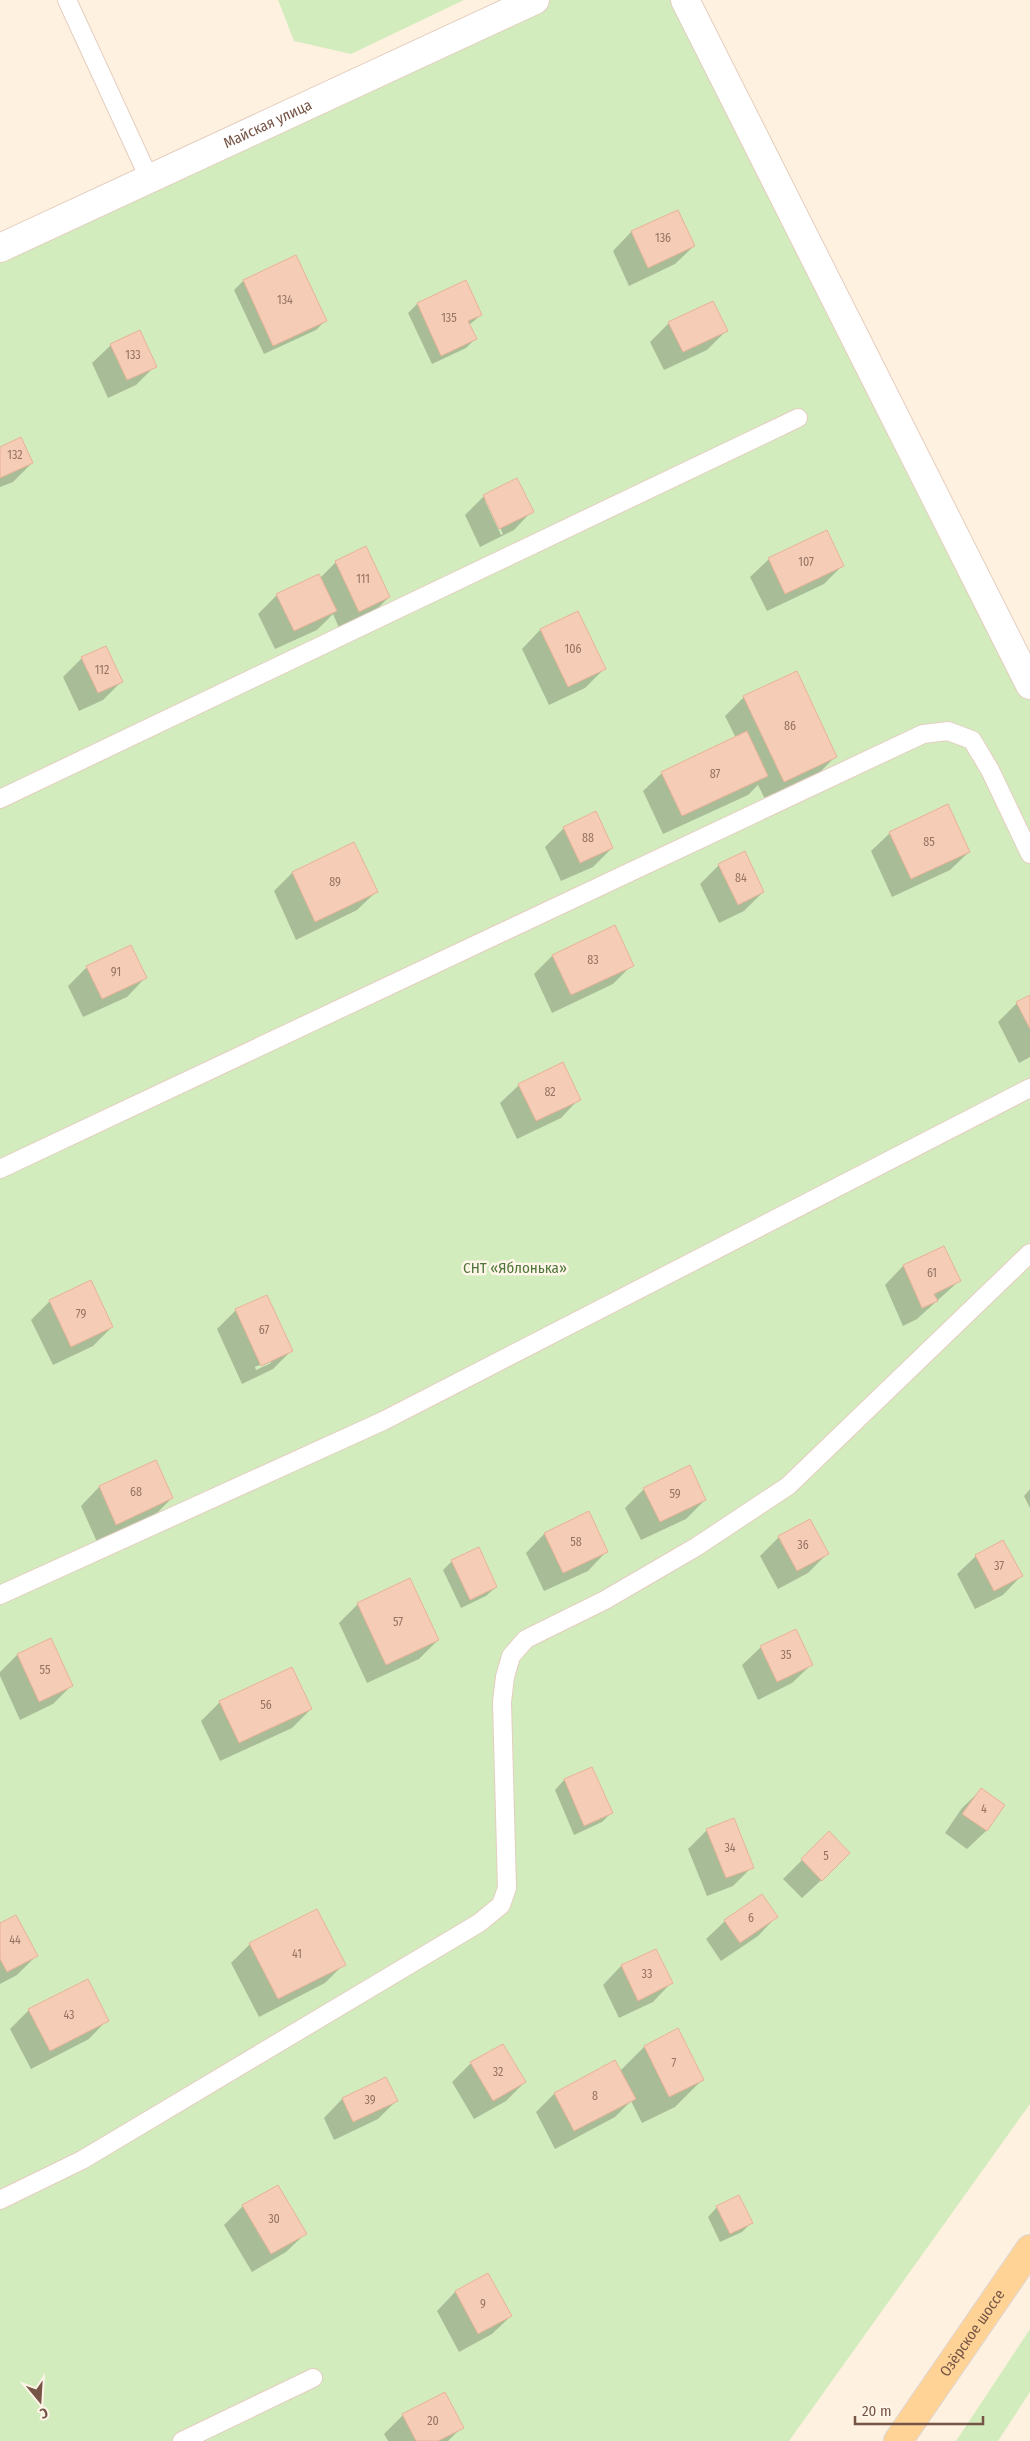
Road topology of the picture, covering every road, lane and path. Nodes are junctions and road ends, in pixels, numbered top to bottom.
1 (67, 0) edge
2 (535, 0) edge
3 (685, 0) edge
4 (149, 178) junction
5 (0, 248) edge
6 (798, 418) dead end
7 (1030, 685) edge
8 (0, 799) edge
9 (1030, 854) edge
10 (1030, 1088) edge
11 (0, 1169) edge
12 (1030, 1252) edge
13 (0, 1595) edge
14 (0, 2200) edge
15 (1030, 2249) edge
16 (314, 2378) dead end
17 (182, 2441) edge
18 (898, 2441) edge

1 - 4 lane
2 - 4 street, Майская улица
3 - 7 street
4 - 5 street, Майская улица
6 - 8 lane
9 - 11 lane
10 - 13 lane
12 - 14 lane
15 - 18 main road, Озёрское шоссе
16 - 17 lane

